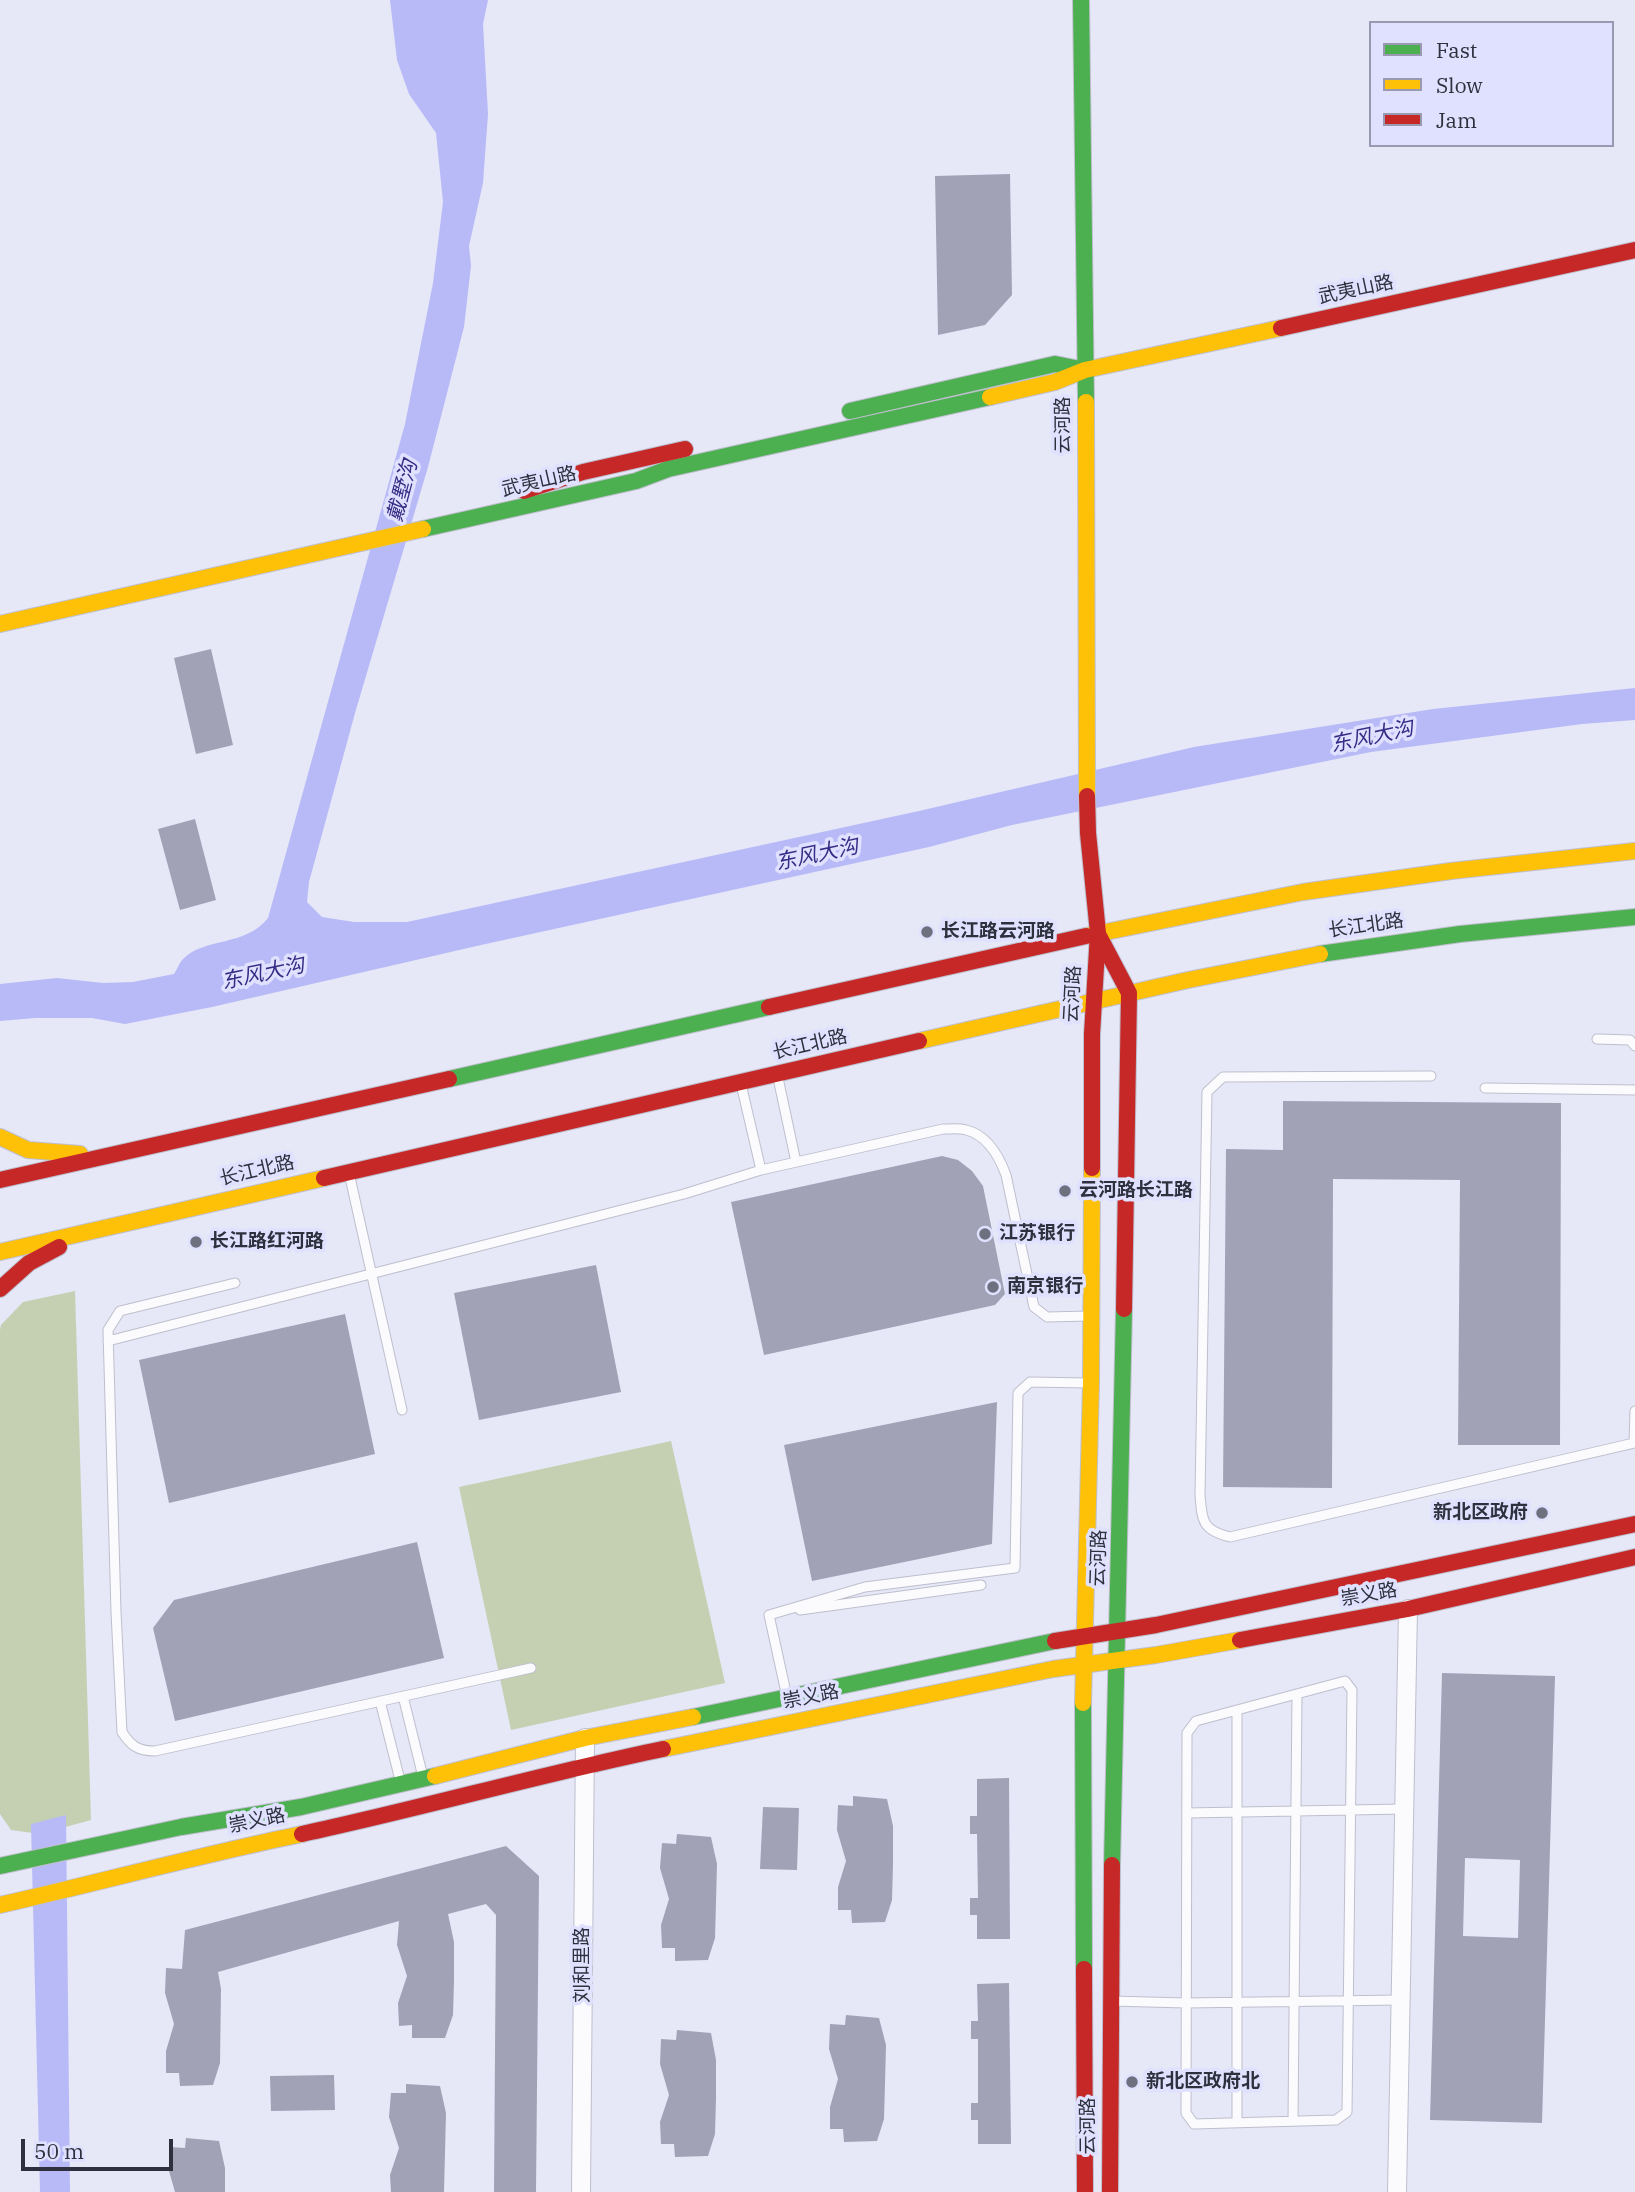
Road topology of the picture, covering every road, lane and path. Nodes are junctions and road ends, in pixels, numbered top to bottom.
1 (1081, 0) edge
2 (1635, 250) edge
3 (1085, 370) junction
4 (839, 413) dead end
5 (704, 444) dead end
6 (422, 523) junction
7 (366, 534) junction
8 (275, 546) dead end
9 (52, 596) dead end
10 (0, 608) edge
11 (0, 624) edge
12 (1635, 851) edge
13 (1635, 917) edge
14 (1098, 933) junction
15 (1129, 993) junction
16 (1094, 1001) junction
17 (1598, 1039) dead end
18 (1635, 1046) edge
19 (778, 1074) junction
20 (1431, 1076) dead end
21 (741, 1082) junction
22 (1485, 1088) dead end
23 (1635, 1090) edge
24 (0, 1137) edge
25 (109, 1156) junction
26 (796, 1162) junction
27 (761, 1170) junction
28 (349, 1172) junction
29 (0, 1180) edge
30 (85, 1232) junction
31 (0, 1252) edge
32 (372, 1273) junction
33 (235, 1283) dead end
34 (0, 1289) edge
35 (1091, 1316) junction
36 (108, 1341) junction
37 (1091, 1383) junction
38 (402, 1410) dead end
39 (1635, 1411) edge
40 (1635, 1524) edge
41 (1635, 1557) edge
42 (981, 1585) dead end
43 (1408, 1609) junction
44 (769, 1615) junction
45 (1117, 1632) junction
46 (1085, 1637) junction
47 (1116, 1660) junction
48 (1083, 1665) junction
49 (531, 1668) dead end
50 (1297, 1694) junction
51 (403, 1696) junction
52 (788, 1698) junction
53 (380, 1701) junction
54 (1237, 1710) junction
55 (585, 1738) junction
56 (584, 1765) junction
57 (424, 1778) junction
58 (401, 1785) junction
59 (1350, 1809) junction
60 (1404, 1809) junction
61 (1296, 1810) junction
62 (1237, 1811) junction
63 (1187, 1813) junction
64 (2, 1866) edge
65 (5, 1904) edge
66 (1400, 2000) junction
67 (1110, 2001) junction
68 (1294, 2001) junction
69 (1348, 2001) junction
70 (1237, 2002) junction
71 (1186, 2003) junction
72 (1293, 2121) junction
73 (1237, 2122) junction
74 (581, 2192) edge
75 (1085, 2192) edge
76 (1110, 2192) edge
77 (1397, 2192) edge

1 - 3 street, 云河路
2 - 3 street, 武夷山路
3 - 4 street, 武夷山路
3 - 6 street, 武夷山路
3 - 14 street, 云河路
5 - 6 street, 武夷山路
6 - 7 street, 武夷山路
7 - 8 street, 武夷山路
7 - 11 street, 武夷山路
9 - 10 street
12 - 14 street
13 - 15 street, 长江北路
14 - 15 street, 云河路
14 - 16 street, 云河路
14 - 25 street
15 - 16 street, 长江北路
15 - 45 street, 云河路
16 - 19 street, 长江北路
16 - 35 street, 云河路
17 - 18 lane
19 - 21 street, 长江北路
19 - 26 lane
20 - 39 lane
21 - 27 lane
21 - 28 street, 长江北路
22 - 23 lane
24 - 25 street
25 - 29 street
26 - 27 lane
26 - 35 lane
27 - 32 lane
28 - 30 street, 长江北路
28 - 32 lane
30 - 31 street, 长江北路
30 - 34 street
32 - 36 lane
32 - 38 lane
33 - 36 lane
35 - 37 street, 云河路
36 - 53 lane
37 - 44 lane
37 - 46 street, 云河路
40 - 45 street, 崇义路
41 - 43 street, 崇义路
42 - 44 lane
43 - 47 street, 崇义路
43 - 60 street
44 - 52 lane
45 - 46 street, 崇义路
45 - 47 street, 云河路
46 - 48 street, 云河路
46 - 52 street, 崇义路
47 - 48 street, 崇义路
47 - 67 street, 云河路
48 - 56 street, 崇义路
48 - 75 street, 云河路
49 - 51 lane
50 - 54 lane
50 - 59 lane
50 - 61 lane
51 - 53 lane
51 - 57 lane
52 - 55 street, 崇义路
53 - 58 lane
54 - 62 lane
54 - 63 lane
55 - 56 street, 刘和里路
55 - 57 street, 崇义路
56 - 65 street, 崇义路
56 - 74 street, 刘和里路
57 - 58 street, 崇义路
58 - 64 street, 崇义路
59 - 60 lane
59 - 61 lane
59 - 69 lane
60 - 66 street
61 - 62 lane
61 - 68 lane
62 - 63 lane
62 - 70 lane
63 - 71 lane
66 - 69 lane
66 - 77 street
67 - 71 lane
67 - 76 street, 云河路
68 - 69 lane
68 - 70 lane
68 - 72 lane
69 - 72 lane
70 - 71 lane
70 - 73 lane
71 - 73 lane
72 - 73 lane

